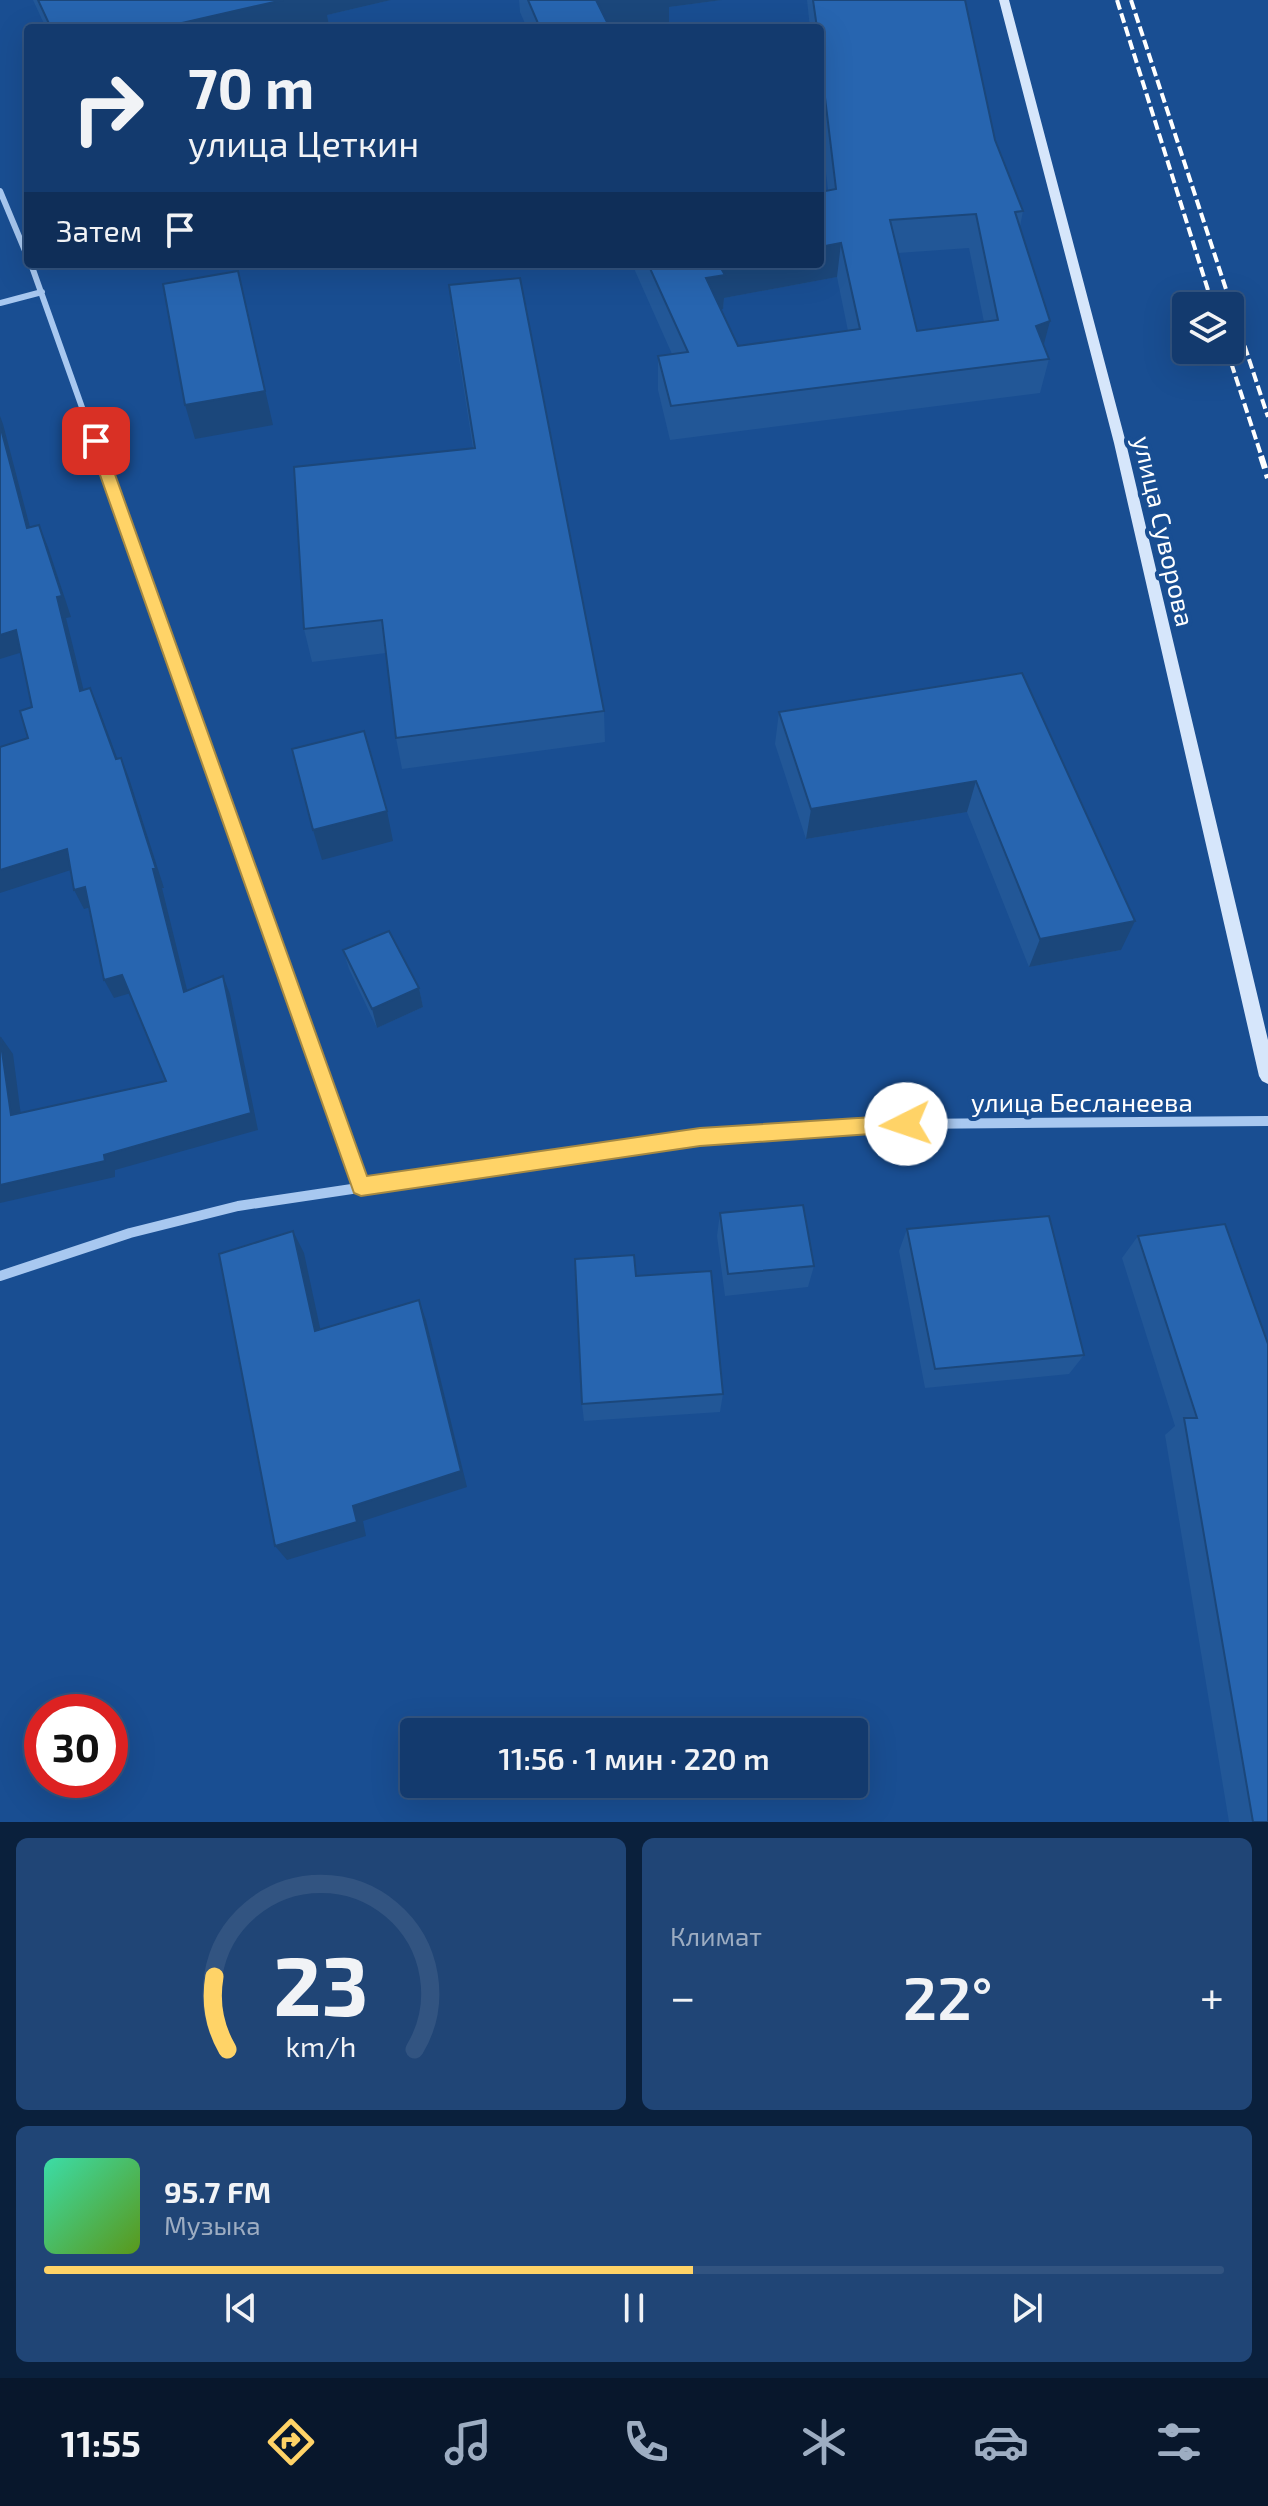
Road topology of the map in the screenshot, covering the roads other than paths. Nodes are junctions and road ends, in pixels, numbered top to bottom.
1 (1004, 0) edge
2 (0, 191) edge
3 (24, 248) edge
4 (33, 268) edge
5 (42, 292) junction
6 (0, 303) edge
7 (1268, 1076) edge
8 (1268, 1121) edge
9 (361, 1187) junction
10 (0, 1276) edge

1 - 7 main road, улица Суворова
2 - 3 street
4 - 5 street
5 - 6 street
5 - 9 street
8 - 9 street, улица Бесланеева
9 - 10 street, улица Бесланеева

